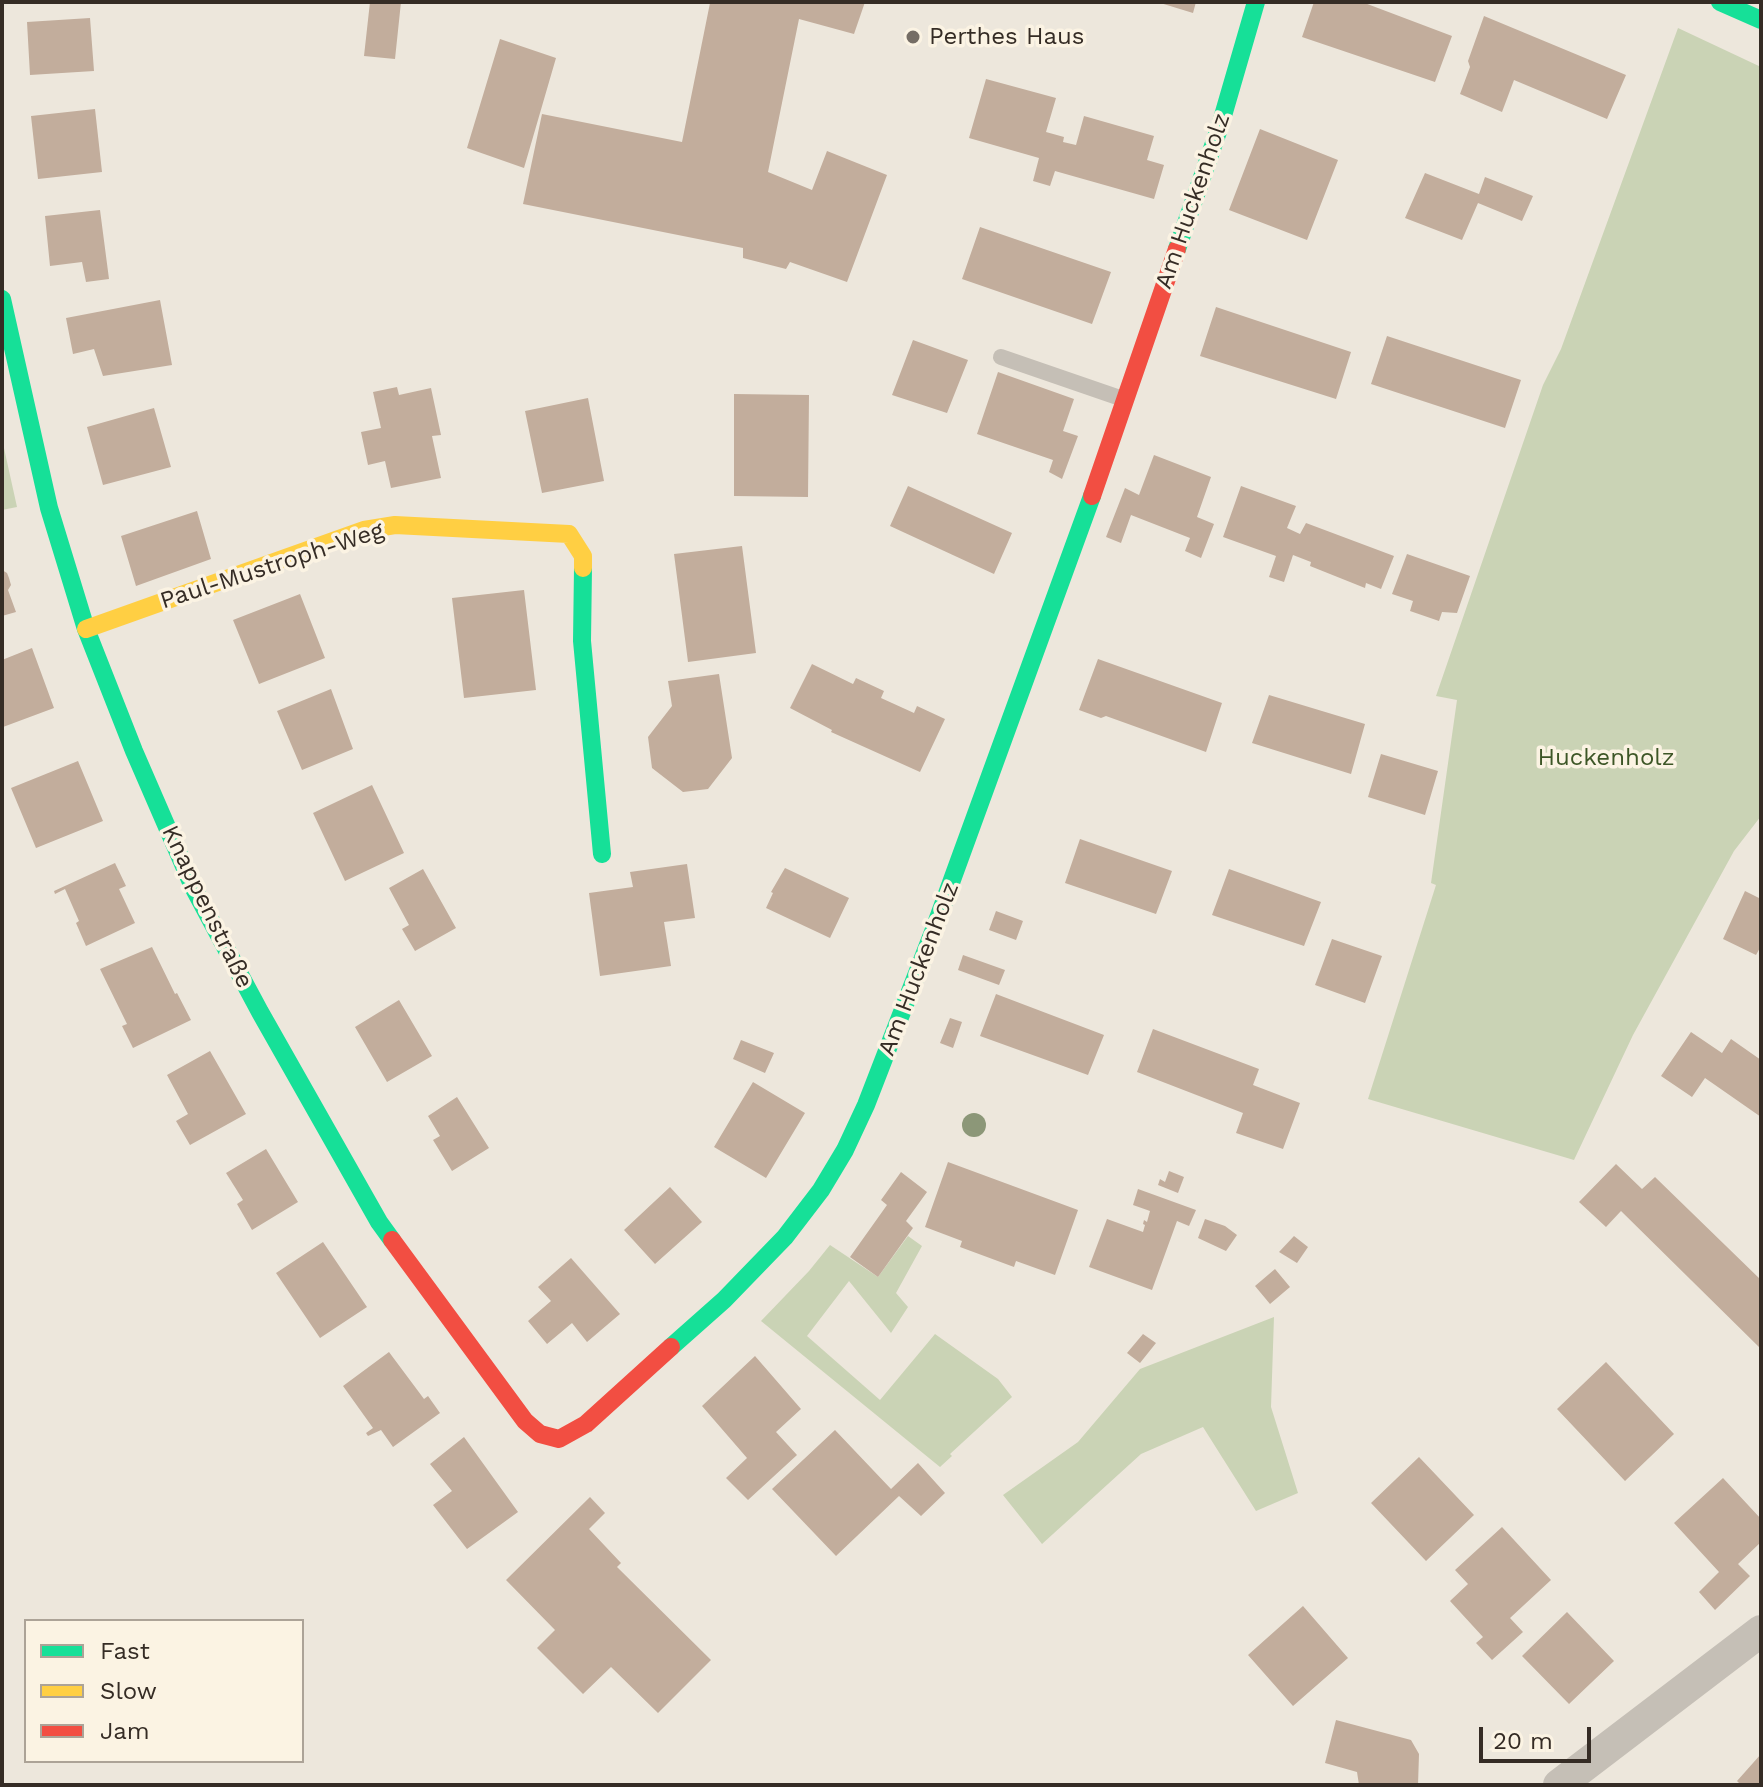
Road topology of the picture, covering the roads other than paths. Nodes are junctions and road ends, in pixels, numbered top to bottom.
1 (1256, 2) edge
2 (1720, 2) edge
3 (1761, 20) edge
4 (2, 299) edge
5 (1001, 357) dead end
6 (1125, 399) junction
7 (86, 629) junction
8 (602, 854) dead end
9 (559, 1439) joint
10 (1761, 1631) edge
11 (1559, 1785) edge

1 - 6 street, Am Huckenholz
2 - 3 street
4 - 7 street, Knappenstraße
5 - 6 lane
6 - 9 street, Am Huckenholz
7 - 8 street, Paul-Mustroph-Weg
7 - 9 street, Knappenstraße
10 - 11 street

